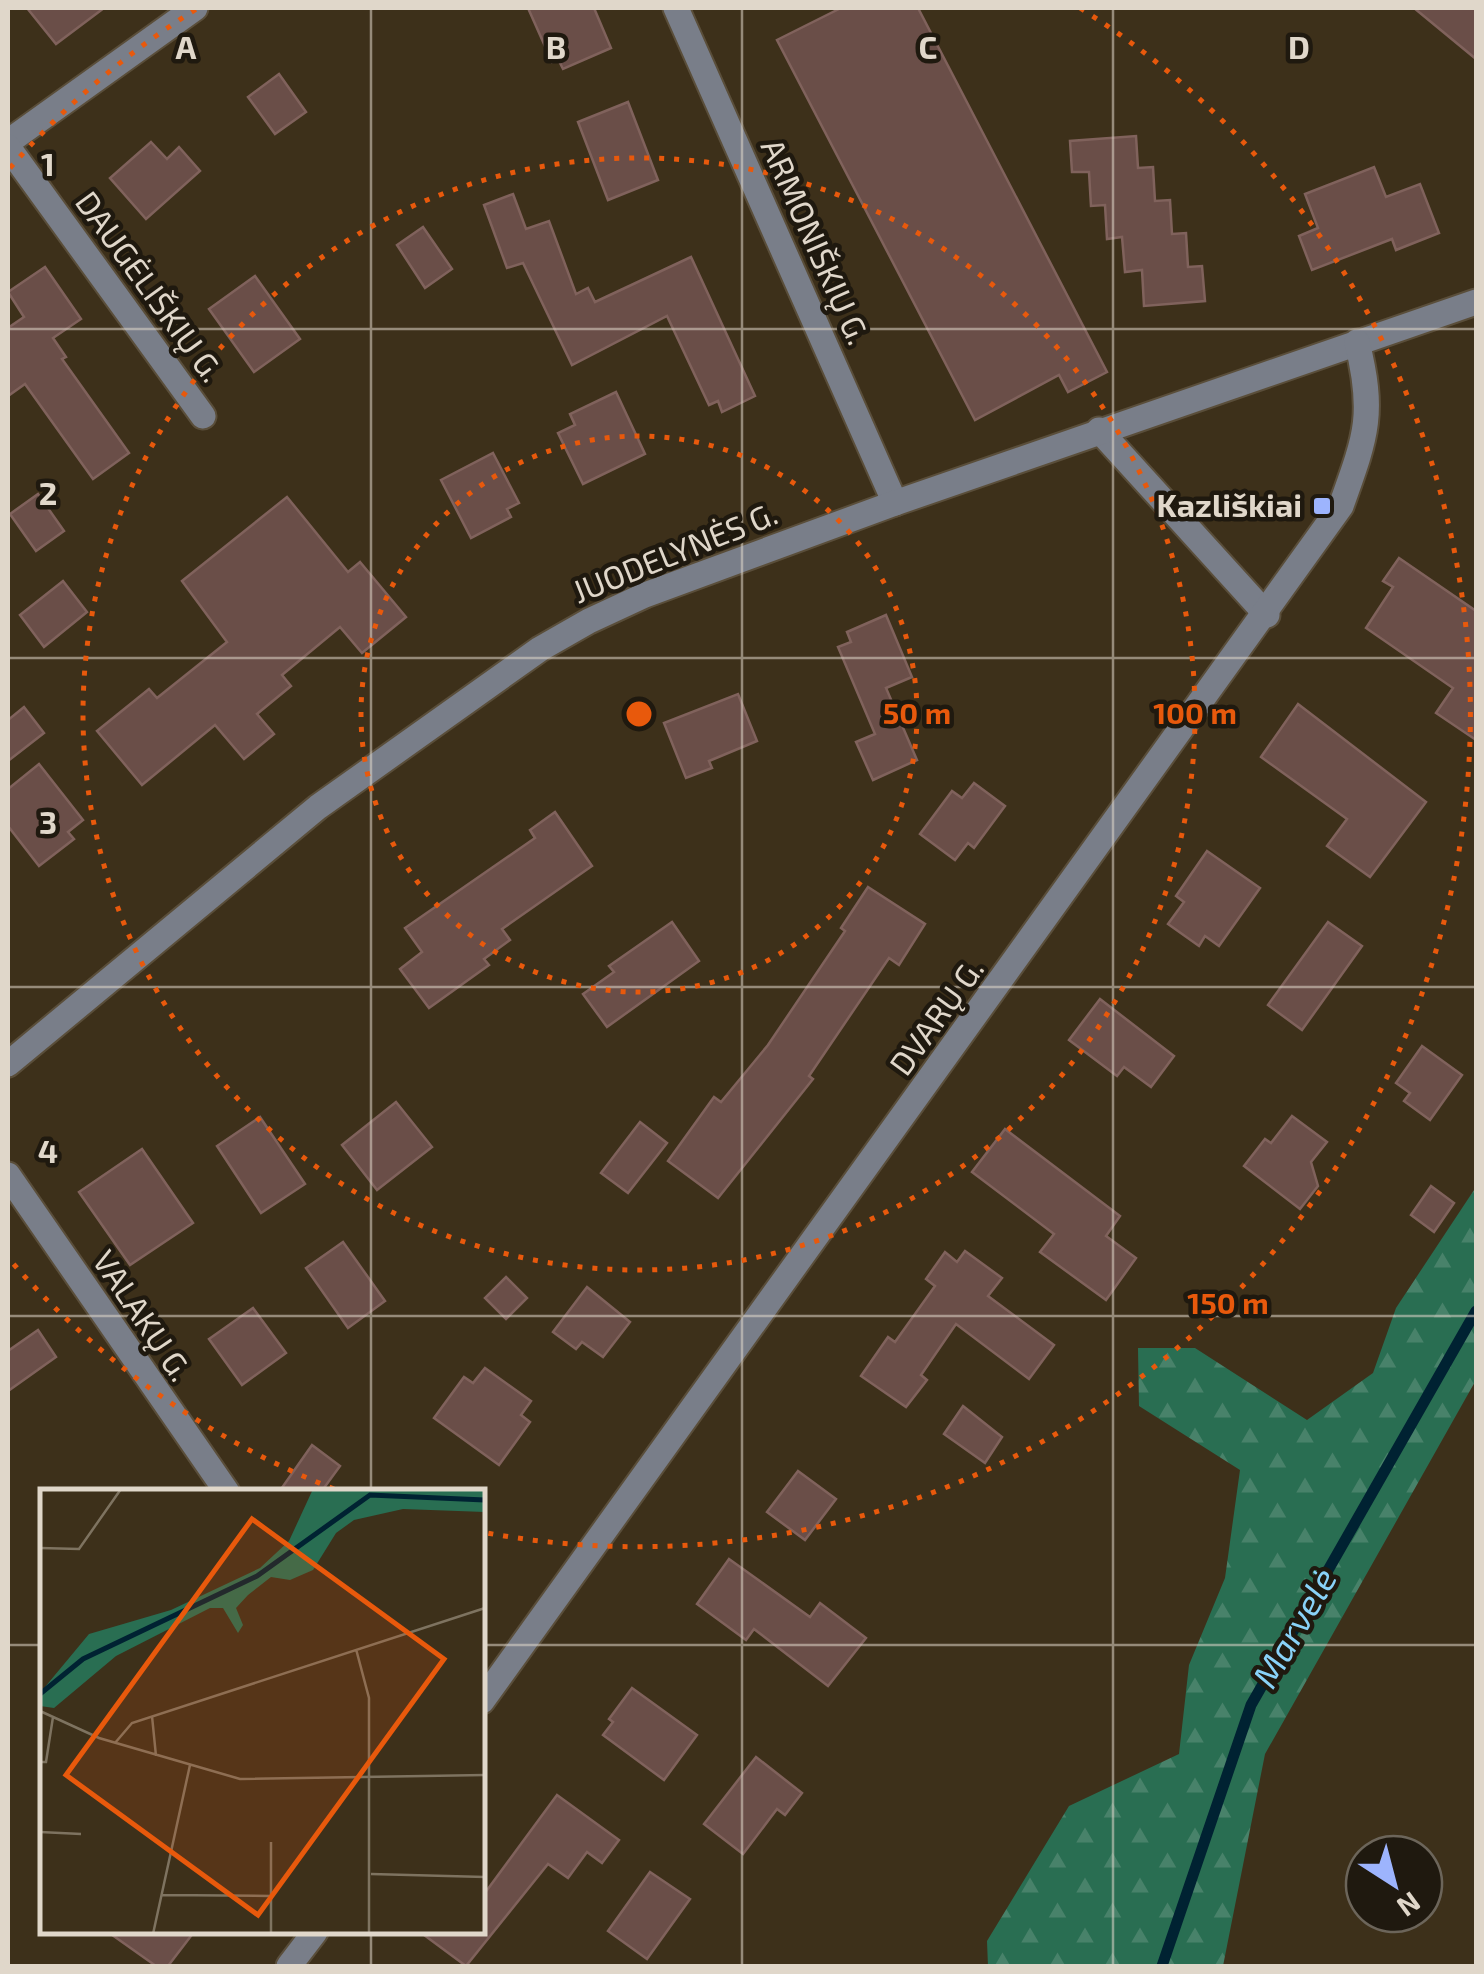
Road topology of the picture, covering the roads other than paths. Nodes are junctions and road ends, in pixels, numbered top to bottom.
1 (194, 8) edge
2 (676, 8) edge
3 (8, 144) edge
4 (1476, 302) edge
5 (1357, 342) junction
6 (203, 416) dead end
7 (1100, 430) junction
8 (895, 503) junction
9 (1267, 614) junction
10 (8, 1064) edge
11 (8, 1174) edge
12 (224, 1489) edge
13 (485, 1697) edge
14 (313, 1934) edge
15 (289, 1966) edge

1 - 3 street, DAUGĖLIŠKIŲ G.
2 - 8 street, ARMONIŠKIŲ G.
3 - 6 street, DAUGĖLIŠKIŲ G.
4 - 5 street, JUODELYNĖS G.
5 - 7 street, JUODELYNĖS G.
5 - 9 street, DVARŲ G.
7 - 8 street, JUODELYNĖS G.
7 - 9 street
8 - 10 street, JUODELYNĖS G.
9 - 13 street, DVARŲ G.
11 - 12 street, VALAKŲ G.
14 - 15 street

